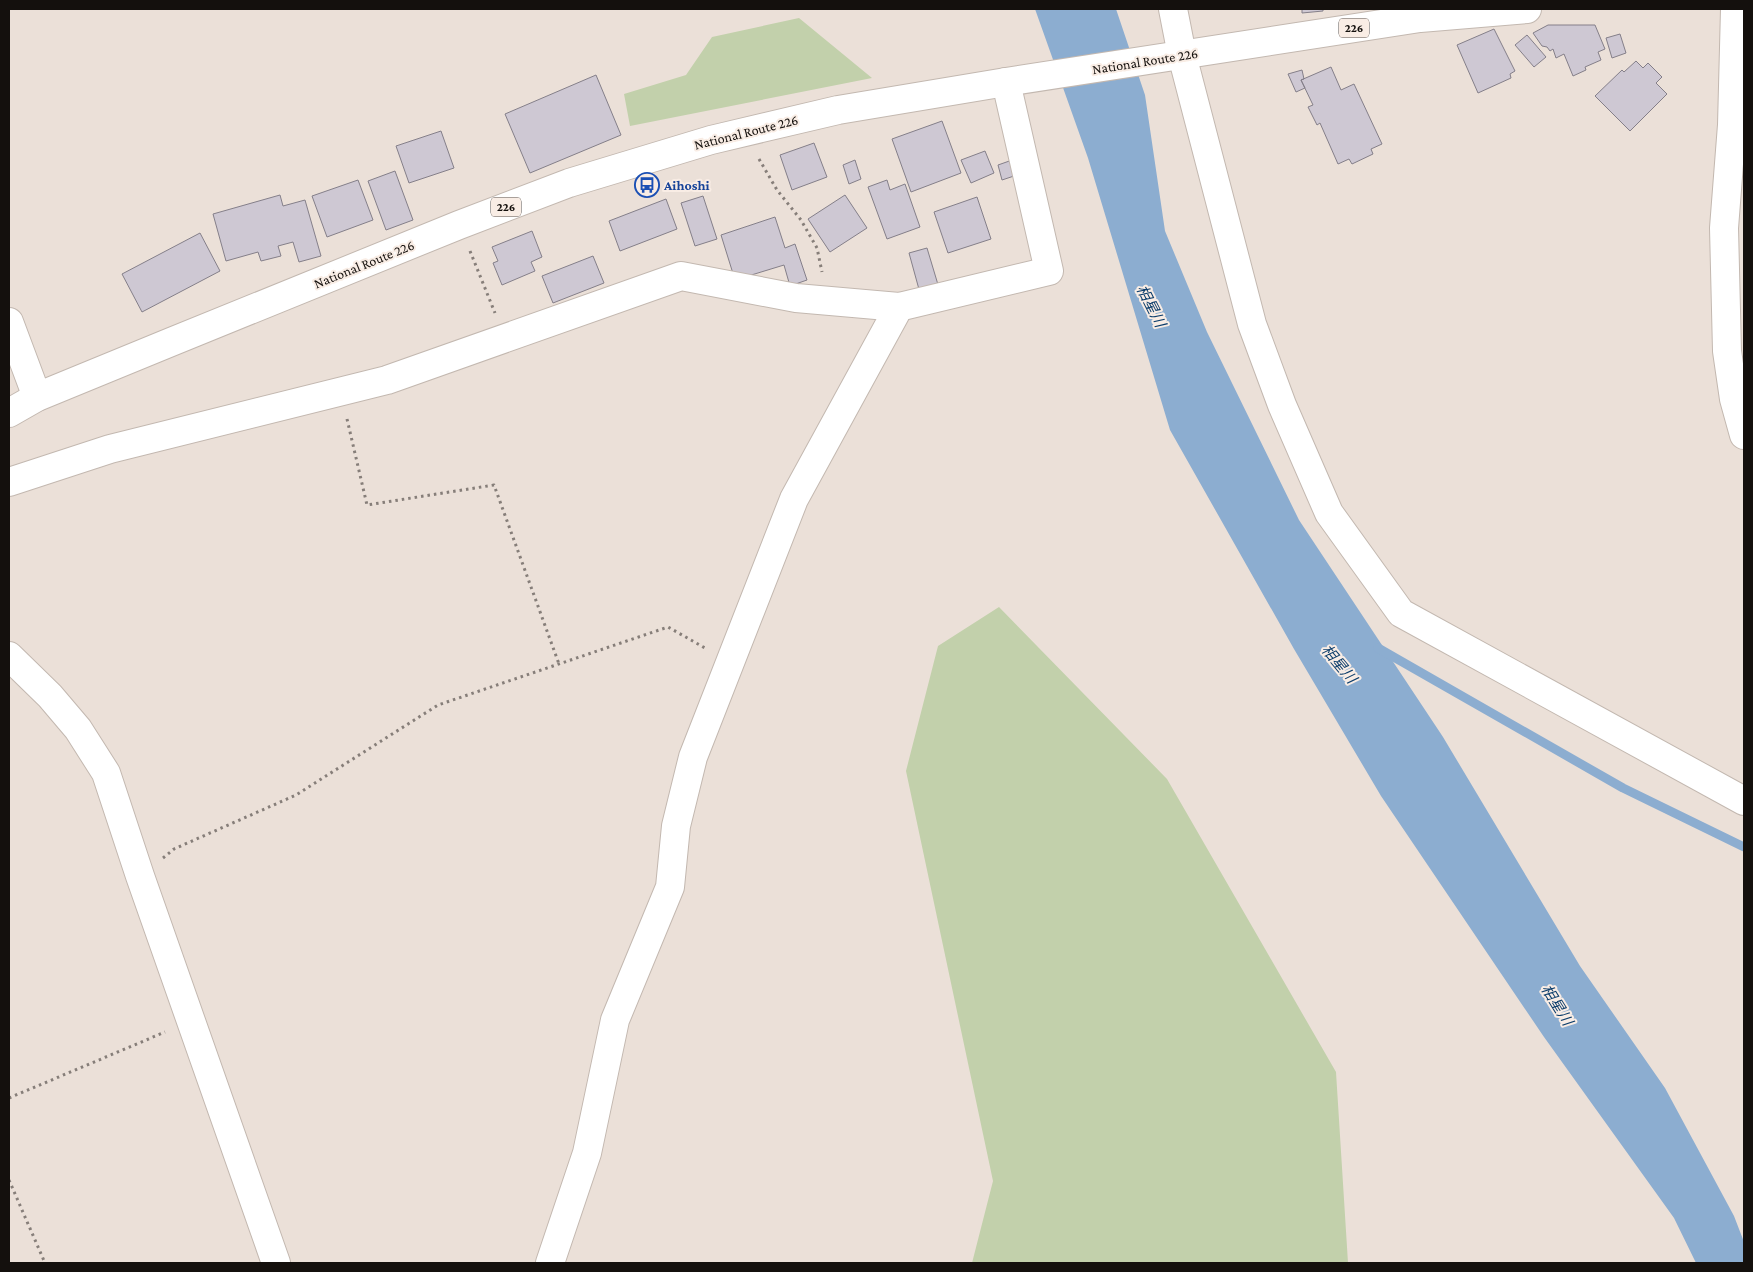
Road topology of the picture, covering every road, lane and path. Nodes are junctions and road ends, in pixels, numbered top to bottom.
1 (1173, 9) edge
2 (1527, 9) edge
3 (1735, 9) edge
4 (1430, 13) edge
5 (1174, 56) junction
6 (1016, 81) junction
7 (744, 132) junction
8 (459, 225) junction
9 (829, 301) junction
10 (899, 307) junction
11 (9, 322) edge
12 (506, 338) junction
13 (341, 392) junction
14 (37, 397) junction
15 (9, 413) edge
16 (1744, 435) edge
17 (9, 482) edge
18 (9, 656) edge
19 (730, 662) junction
20 (559, 664) junction
21 (1744, 801) edge
22 (140, 876) junction
23 (192, 1021) junction
24 (9, 1098) edge
25 (9, 1180) edge
26 (46, 1263) edge
27 (276, 1263) edge
28 (550, 1263) edge

1 - 5 main road
2 - 4 main road, National Route 226 / 226
3 - 16 main road
4 - 5 main road, National Route 226 / 226
5 - 6 main road, National Route 226 / 226
5 - 21 main road
6 - 7 main road, National Route 226 / 226
6 - 10 main road
7 - 8 main road, National Route 226 / 226
7 - 9 path
8 - 12 path
8 - 14 main road, National Route 226 / 226
9 - 10 main road
9 - 12 main road
10 - 19 main road
11 - 14 main road
12 - 13 main road
13 - 17 main road
13 - 20 path
14 - 15 main road, National Route 226 / 226
18 - 22 main road
19 - 20 path
19 - 28 main road
20 - 22 path
22 - 23 main road
23 - 24 path
23 - 27 main road
25 - 26 path

